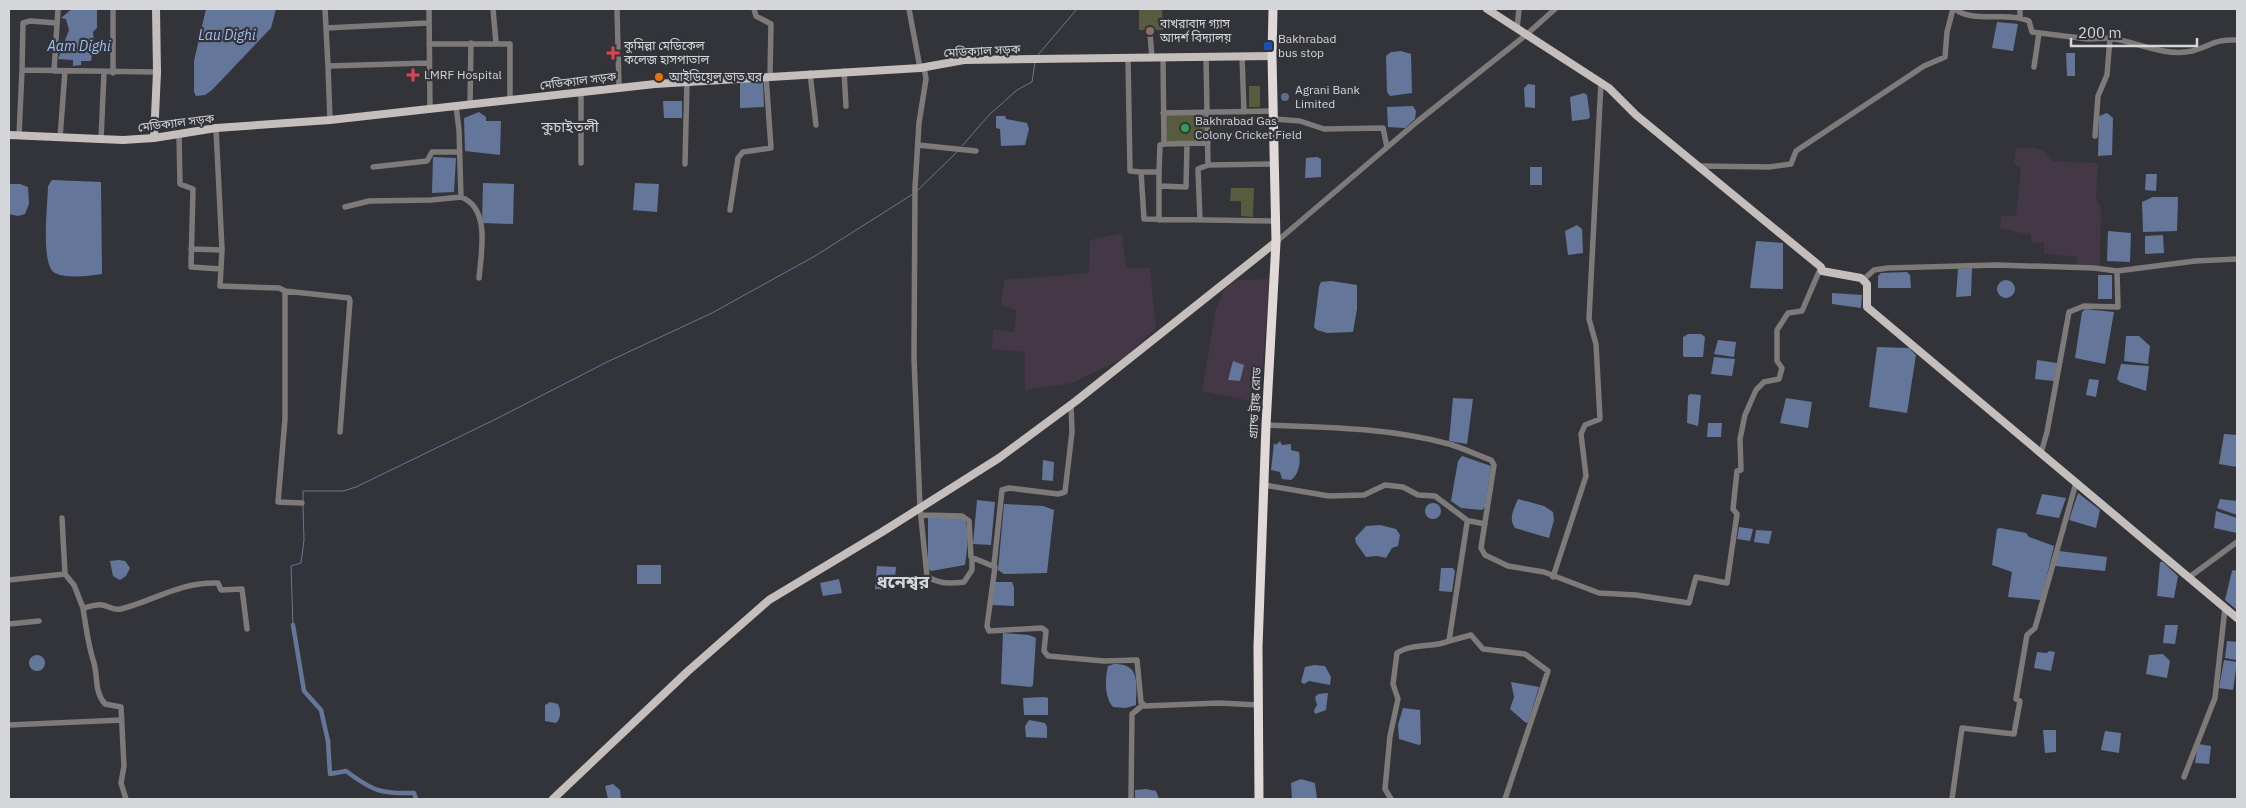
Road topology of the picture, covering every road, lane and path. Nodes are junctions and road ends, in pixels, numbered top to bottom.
1 (58, 9) edge
2 (113, 9) edge
3 (156, 9) edge
4 (325, 9) edge
5 (429, 9) edge
6 (493, 9) edge
7 (617, 9) edge
8 (754, 9) edge
9 (909, 9) edge
10 (1273, 9) edge
11 (1487, 9) edge
12 (1520, 9) edge
13 (1555, 9) edge
14 (1954, 9) edge
15 (2020, 9) edge
16 (2020, 18) junction
17 (57, 23) junction
18 (428, 23) junction
19 (326, 28) junction
20 (1517, 29) junction
21 (1150, 33) dead end
22 (2039, 34) junction
23 (1526, 35) junction
24 (2110, 38) junction
25 (2237, 40) edge
26 (471, 43) junction
27 (496, 43) junction
28 (429, 44) junction
29 (1206, 56) junction
30 (1242, 56) junction
31 (1272, 56) junction
32 (1163, 57) junction
33 (1128, 58) junction
34 (1152, 58) junction
35 (428, 63) junction
36 (328, 66) junction
37 (2034, 67) dead end
38 (922, 68) junction
39 (22, 70) junction
40 (54, 71) junction
41 (844, 71) junction
42 (65, 72) junction
43 (157, 72) junction
44 (104, 73) junction
45 (113, 73) junction
46 (810, 74) junction
47 (768, 76) junction
48 (687, 82) junction
49 (1601, 82) junction
50 (619, 87) junction
51 (581, 94) junction
52 (510, 101) junction
53 (470, 105) junction
54 (456, 106) junction
55 (846, 106) dead end
56 (430, 108) junction
57 (1207, 112) junction
58 (1244, 112) junction
59 (1163, 113) junction
60 (1274, 115) junction
61 (330, 120) junction
62 (816, 125) dead end
63 (216, 128) junction
64 (179, 134) junction
65 (9, 135) edge
66 (19, 136) junction
67 (2095, 136) dead end
68 (60, 138) junction
69 (154, 138) junction
70 (101, 139) junction
71 (1208, 143) junction
72 (1164, 144) junction
73 (1187, 144) junction
74 (918, 145) junction
75 (1387, 148) junction
76 (976, 151) dead end
77 (460, 152) junction
78 (581, 163) dead end
79 (685, 164) dead end
80 (1275, 164) junction
81 (1208, 166) junction
82 (1699, 166) junction
83 (373, 167) dead end
84 (1141, 172) junction
85 (1159, 172) junction
86 (1159, 186) junction
87 (461, 196) junction
88 (345, 207) dead end
89 (730, 210) dead end
90 (1159, 220) junction
91 (1200, 220) junction
92 (1275, 221) junction
93 (1276, 242) junction
94 (191, 249) junction
95 (222, 250) junction
96 (2237, 259) edge
97 (1821, 267) junction
98 (221, 269) junction
99 (2118, 271) junction
100 (479, 278) dead end
101 (1863, 280) junction
102 (285, 292) junction
103 (1071, 404) junction
104 (1266, 425) junction
105 (340, 432) dead end
106 (2041, 453) junction
107 (2076, 483) junction
108 (1264, 485) junction
109 (302, 503) dead end
110 (921, 512) junction
111 (62, 518) dead end
112 (1468, 522) junction
113 (1485, 524) junction
114 (2237, 542) edge
115 (972, 559) junction
116 (994, 565) junction
117 (65, 574) junction
118 (1553, 576) junction
119 (2188, 578) junction
120 (9, 580) edge
121 (83, 608) junction
122 (2225, 608) junction
123 (2237, 618) edge
124 (39, 621) dead end
125 (9, 624) edge
126 (247, 629) dead end
127 (1449, 641) junction
128 (1143, 705) junction
129 (1258, 705) junction
130 (122, 720) junction
131 (9, 724) edge
132 (2184, 777) dead end
133 (126, 799) edge
134 (553, 799) edge
135 (1131, 799) edge
136 (1258, 799) edge
137 (1391, 799) edge
138 (1505, 799) edge
139 (1952, 799) edge

1 - 17 street
2 - 45 street
3 - 43 main road
4 - 19 street
5 - 18 street
6 - 27 street
7 - 50 street
8 - 47 street
9 - 38 street
10 - 31 highway, গ্র্যান্ড ট্রাঙ্ক রোড
11 - 20 main road
12 - 20 street
13 - 23 street
14 - 16 street
14 - 82 street
15 - 16 street
16 - 22 street
17 - 39 street
17 - 40 street
18 - 19 street
18 - 28 street
19 - 36 street
20 - 23 main road
21 - 34 street
22 - 24 street
22 - 37 street
23 - 49 main road
23 - 75 street
24 - 25 street
24 - 67 street
26 - 27 street
26 - 28 street
26 - 53 street
27 - 52 street
28 - 35 street
29 - 30 main road, মেডিক্যাল সড়ক
29 - 32 main road, মেডিক্যাল সড়ক
29 - 57 street
30 - 31 main road, মেডিক্যাল সড়ক
30 - 58 street
31 - 60 highway, গ্র্যান্ড ট্রাঙ্ক রোড
32 - 34 main road, মেডিক্যাল সড়ক
32 - 59 street
33 - 34 main road, মেডিক্যাল সড়ক
33 - 38 main road, মেডিক্যাল সড়ক
33 - 84 street
35 - 36 street
35 - 56 street
36 - 61 street
38 - 41 main road, মেডিক্যাল সড়ক
38 - 74 street
39 - 40 street
39 - 66 street
40 - 42 street
41 - 46 main road, মেডিক্যাল সড়ক
41 - 55 street
42 - 44 street
42 - 68 street
43 - 45 street
43 - 69 main road
44 - 45 street
44 - 70 street
46 - 47 main road, মেডিক্যাল সড়ক
46 - 62 street
47 - 48 main road, মেডিক্যাল সড়ক
47 - 89 street
48 - 50 main road, মেডিক্যাল সড়ক
48 - 79 street
49 - 82 main road
49 - 118 street
50 - 51 main road, মেডিক্যাল সড়ক
51 - 52 main road, মেডিক্যাল সড়ক
51 - 78 street
52 - 53 main road, মেডিক্যাল সড়ক
53 - 54 main road, মেডিক্যাল সড়ক
54 - 56 main road, মেডিক্যাল সড়ক
54 - 77 street
56 - 61 main road, মেডিক্যাল সড়ক
57 - 58 street
57 - 59 street
57 - 71 street
58 - 60 street
59 - 72 street
60 - 75 street
60 - 80 highway, গ্র্যান্ড ট্রাঙ্ক রোড
61 - 63 main road, মেডিক্যাল সড়ক
63 - 64 main road, মেডিক্যাল সড়ক
63 - 95 street
64 - 69 main road, মেডিক্যাল সড়ক
64 - 94 street
65 - 66 main road, মেডিক্যাল সড়ক
66 - 68 main road, মেডিক্যাল সড়ক
68 - 70 main road, মেডিক্যাল সড়ক
69 - 70 main road, মেডিক্যাল সড়ক
71 - 73 street
71 - 81 street
72 - 73 street
72 - 85 street
73 - 86 street
74 - 76 street
74 - 110 street
75 - 93 street
77 - 83 street
77 - 87 street
80 - 81 street
80 - 92 highway, গ্র্যান্ড ট্রাঙ্ক রোড
81 - 91 street
82 - 97 main road
84 - 85 street
84 - 90 street
85 - 86 street
86 - 90 street
87 - 88 street
87 - 100 street
90 - 91 street
91 - 92 street
92 - 93 highway, গ্র্যান্ড ট্রাঙ্ক রোড
93 - 103 main road
93 - 104 highway, গ্র্যান্ড ট্রাঙ্ক রোড
94 - 95 street
94 - 98 street
95 - 98 street
96 - 99 street
97 - 101 main road
97 - 118 street
98 - 102 street
99 - 101 street
99 - 106 street
101 - 106 main road
102 - 105 street
102 - 109 street
103 - 110 main road
103 - 116 street
104 - 108 highway, গ্র্যান্ড ট্রাঙ্ক রোড
104 - 113 street
106 - 107 main road
107 - 119 main road
107 - 139 street
108 - 112 street
108 - 129 highway, গ্র্যান্ড ট্রাঙ্ক রোড
110 - 115 street
110 - 115 street
110 - 134 main road
111 - 117 street
112 - 113 street
112 - 127 street
113 - 118 street
114 - 119 street
115 - 116 street
116 - 128 street
117 - 120 street
117 - 121 street
119 - 122 main road
121 - 126 street
121 - 130 street
122 - 123 main road
122 - 132 street
124 - 125 street
127 - 137 street
127 - 138 street
128 - 129 street
128 - 135 street
129 - 136 highway, গ্র্যান্ড ট্রাঙ্ক রোড
130 - 131 street
130 - 133 street

